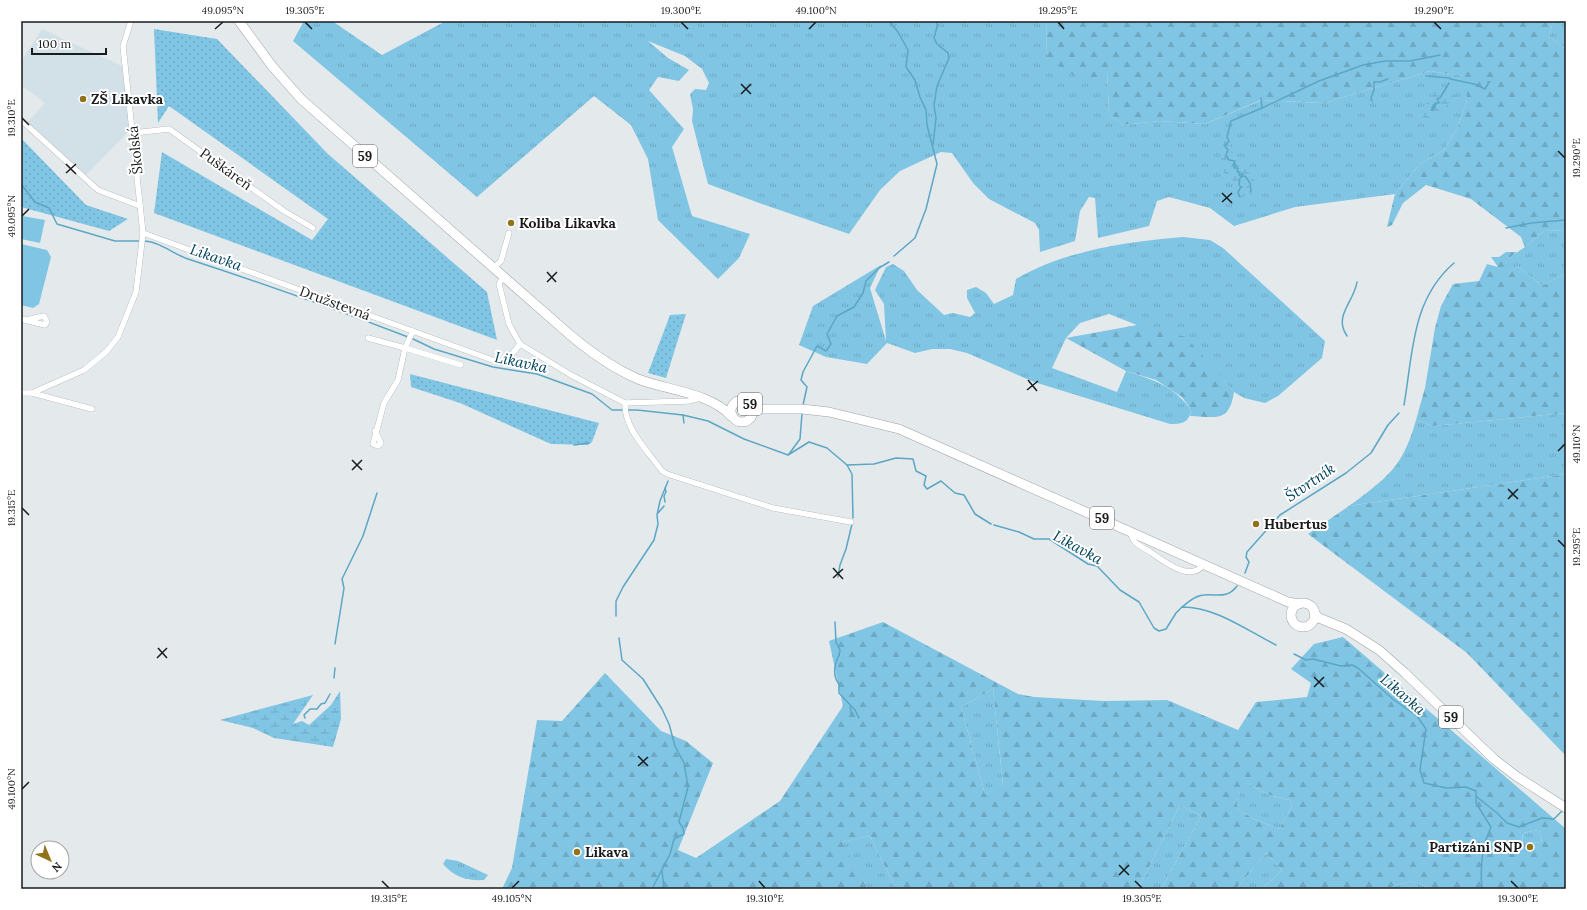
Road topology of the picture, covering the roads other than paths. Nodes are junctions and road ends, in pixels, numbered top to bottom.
1 (131, 21) edge
2 (240, 22) edge
3 (21, 120) edge
4 (133, 133) junction
5 (140, 206) junction
6 (313, 228) dead end
7 (143, 233) junction
8 (509, 233) dead end
9 (493, 268) junction
10 (503, 277) junction
11 (413, 331) junction
12 (368, 338) dead end
13 (520, 344) junction
14 (405, 348) junction
15 (461, 365) dead end
16 (21, 393) edge
17 (32, 393) junction
18 (700, 398) junction
19 (734, 403) junction
20 (721, 407) junction
21 (625, 408) junction
22 (753, 408) junction
23 (92, 409) dead end
24 (792, 410) junction
25 (731, 416) junction
26 (751, 418) junction
27 (376, 431) dead end
28 (851, 522) dead end
29 (1131, 532) junction
30 (1204, 563) junction
31 (1270, 593) junction
32 (1299, 604) junction
33 (1314, 613) junction
34 (1291, 617) junction
35 (1309, 625) junction
36 (1340, 627) junction
37 (1564, 807) edge

1 - 4 street, Školská
2 - 9 main road, 59
3 - 5 street
4 - 5 street, Školská
4 - 6 street, Puškáreň
5 - 7 street, Školská
7 - 11 street, Družstevná
7 - 17 street, Školská
8 - 9 street
9 - 10 main road, 59
10 - 13 street
10 - 18 main road, 59
11 - 13 street, Družstevná
11 - 14 street
12 - 14 street
13 - 21 street
14 - 15 street
14 - 27 street
16 - 17 street
17 - 23 street
18 - 20 main road, 59
18 - 21 street
19 - 20 main road, 59
19 - 22 main road, 59
19 - 25 main road, 59
20 - 25 main road, 59
21 - 28 street
22 - 24 main road, 59
22 - 26 main road, 59
24 - 26 main road, 59
24 - 29 main road, 59
25 - 26 main road, 59
29 - 30 main road, 59
29 - 30 street
30 - 31 main road, 59
31 - 32 main road, 59
31 - 34 main road, 59
32 - 33 main road, 59
32 - 34 main road
33 - 35 main road
33 - 36 main road, 59
34 - 35 main road, 59
35 - 36 main road, 59
36 - 37 main road, 59

